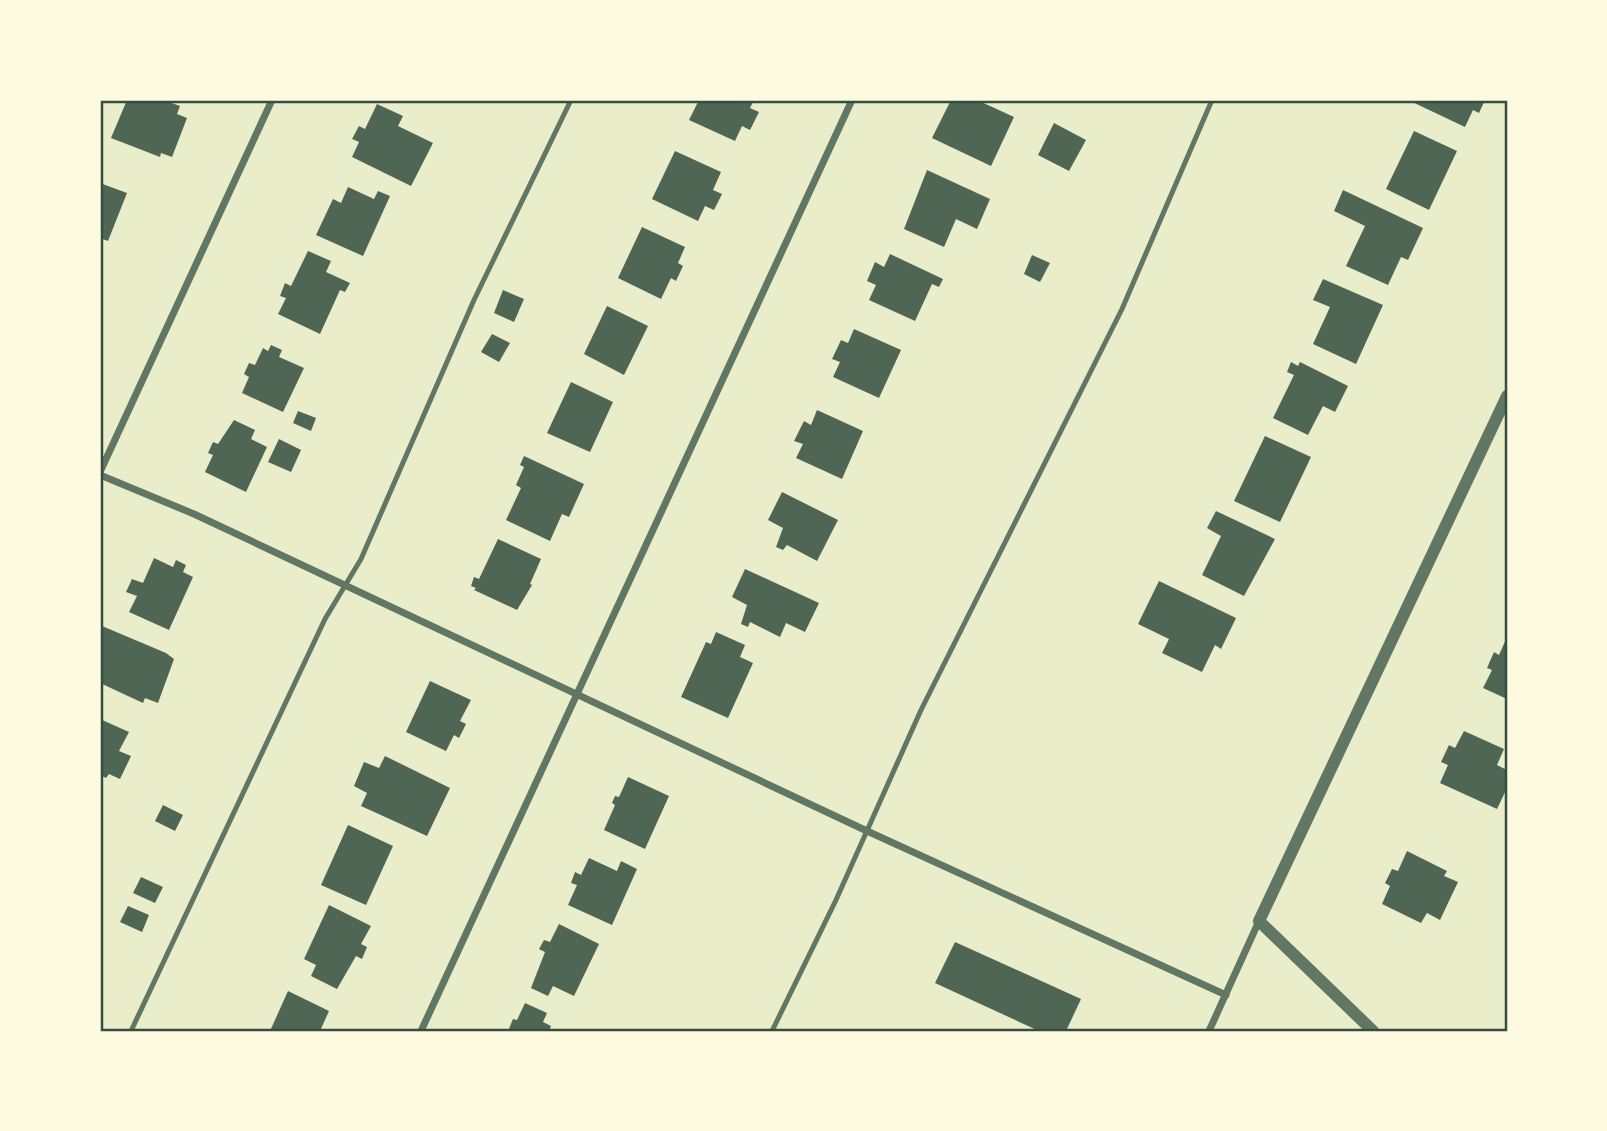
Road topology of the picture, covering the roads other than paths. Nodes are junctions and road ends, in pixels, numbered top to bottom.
1 (272, 100) edge
2 (571, 100) edge
3 (852, 100) edge
4 (1212, 100) edge
5 (1507, 396) edge
6 (100, 473) edge
7 (345, 586) junction
8 (576, 695) junction
9 (867, 831) junction
10 (1259, 921) junction
11 (1226, 995) junction
12 (131, 1031) edge
13 (421, 1031) edge
14 (772, 1031) edge
15 (1209, 1031) edge
16 (1373, 1031) edge

1 - 6 street
2 - 7 lane
3 - 8 street
4 - 9 lane
5 - 10 street
6 - 7 street
7 - 8 street
7 - 12 lane
8 - 9 street
8 - 13 street
9 - 11 street
9 - 14 lane
10 - 11 street
10 - 16 street
11 - 15 street

